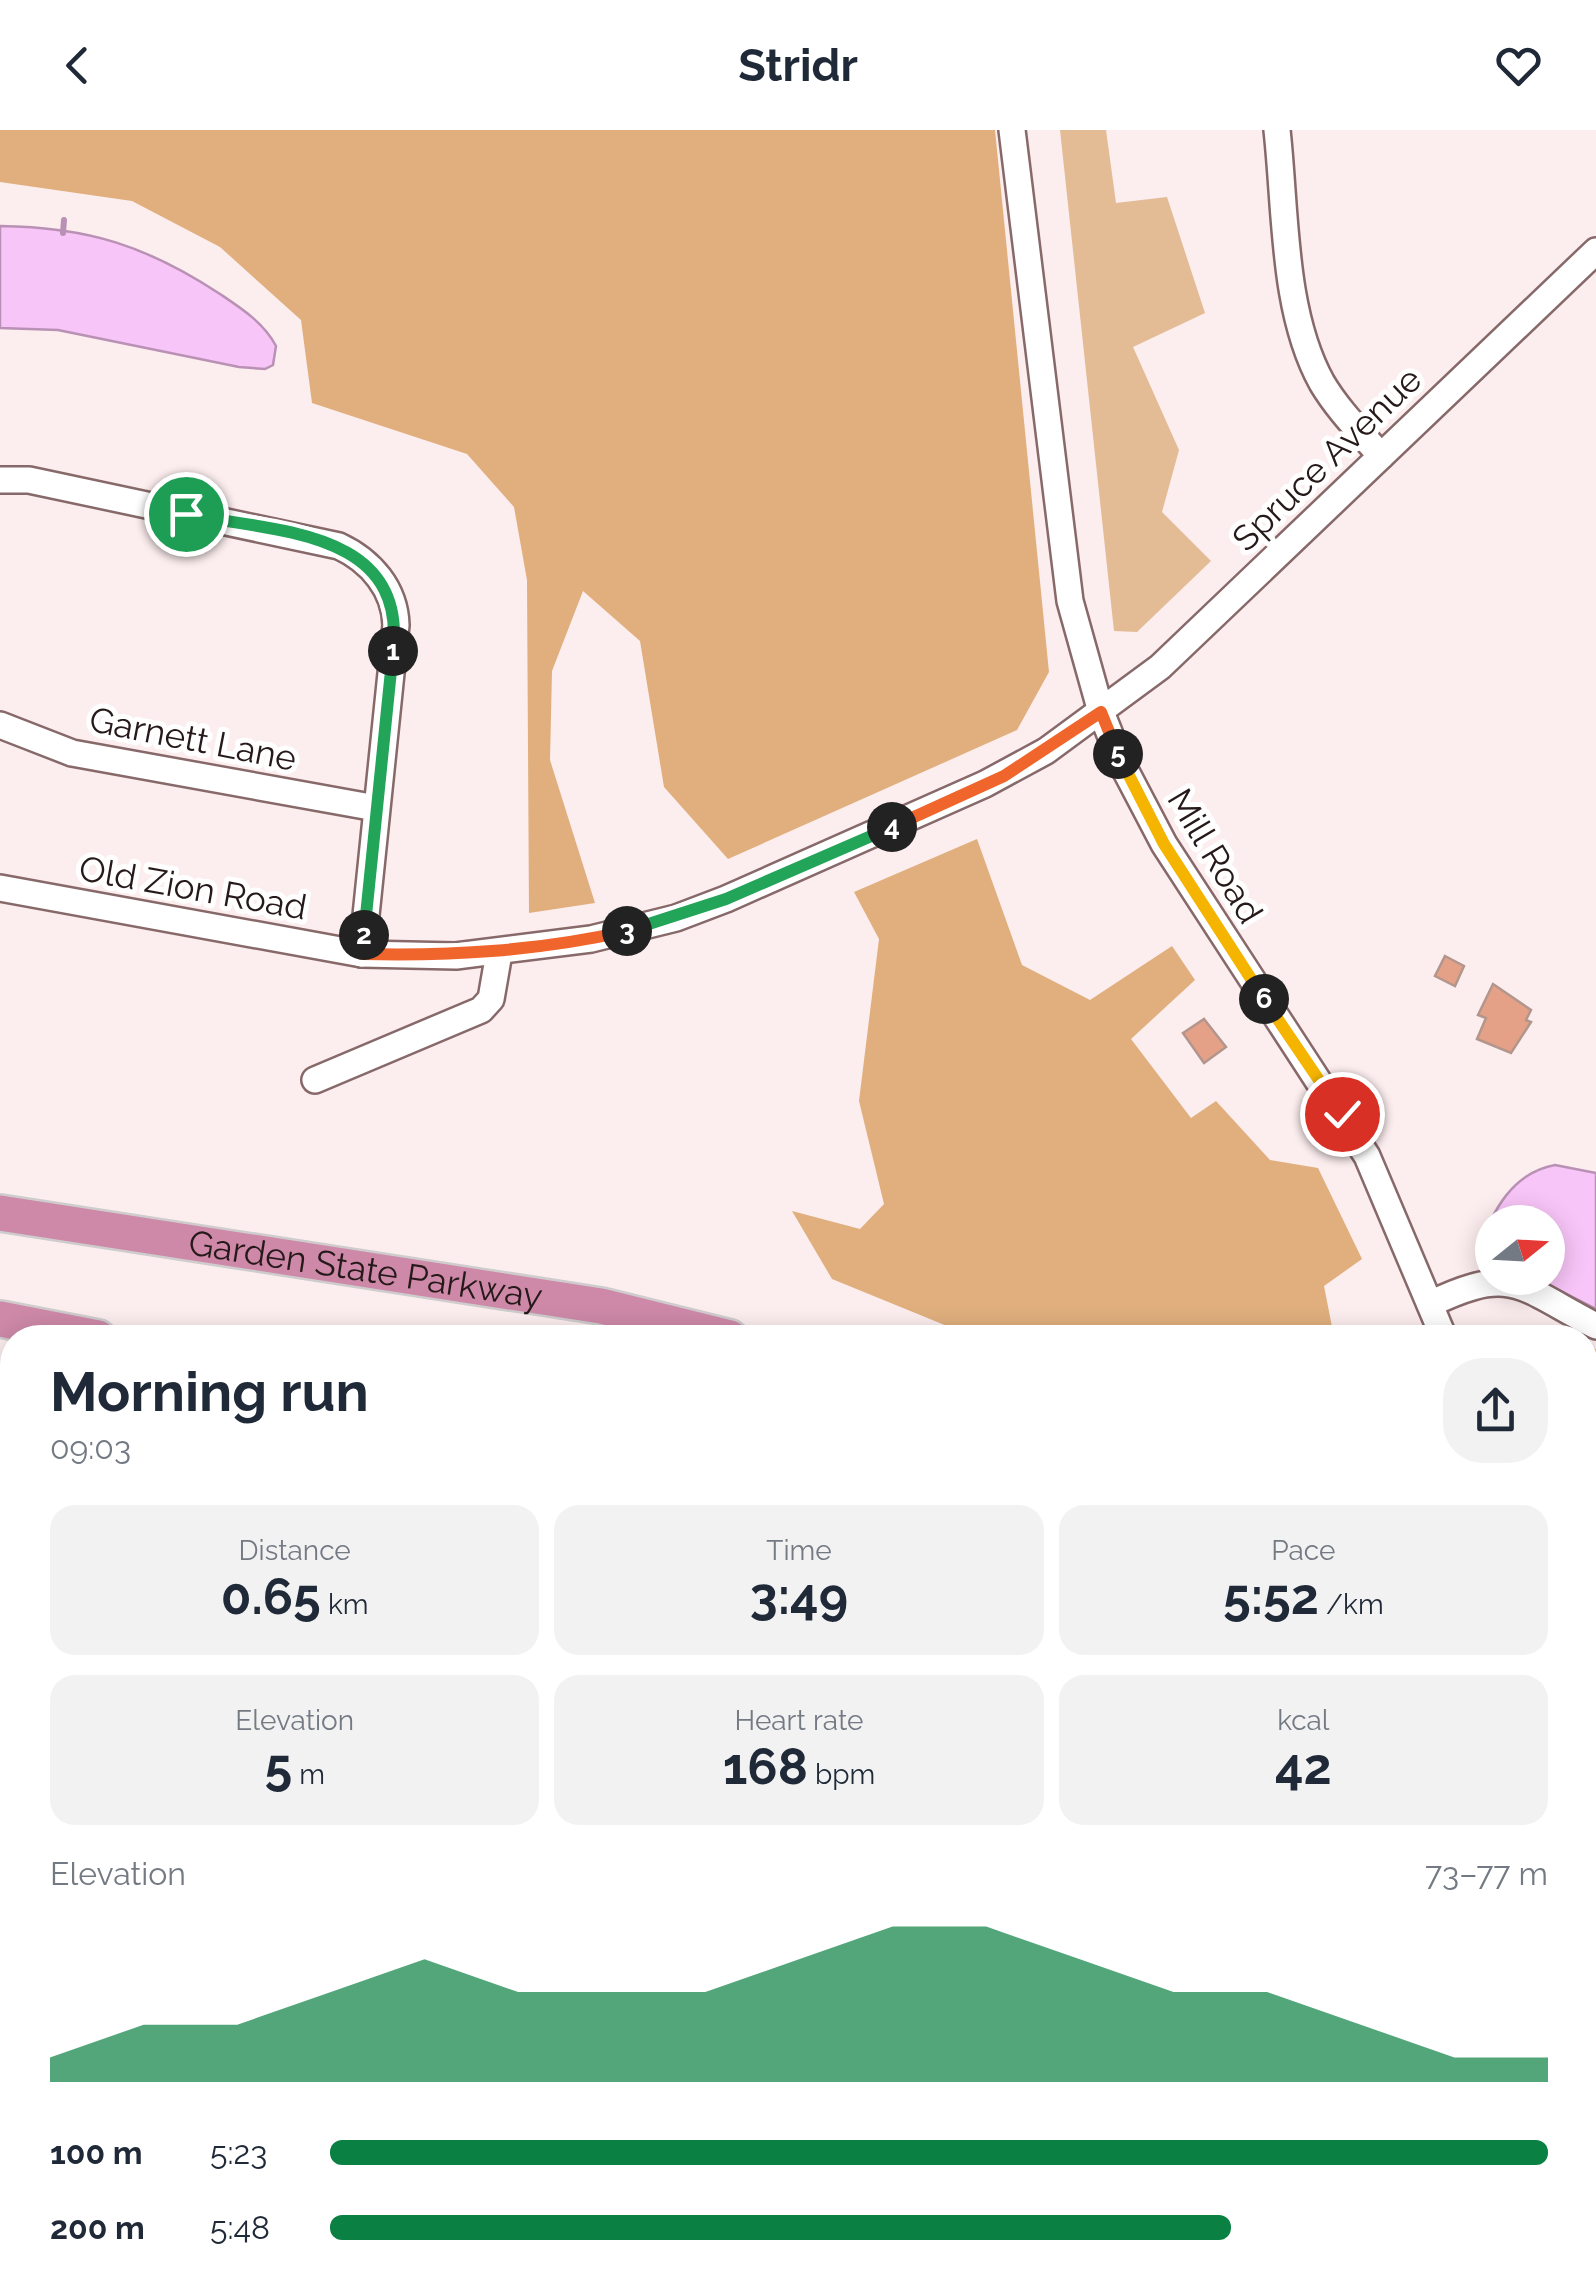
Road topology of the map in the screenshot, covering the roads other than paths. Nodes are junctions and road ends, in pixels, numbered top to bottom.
1 (1012, 130) edge
2 (1277, 130) edge
3 (1596, 251) edge
4 (1381, 456) junction
5 (0, 480) edge
6 (1101, 712) junction
7 (0, 725) edge
8 (376, 808) junction
9 (0, 888) edge
10 (499, 953) junction
11 (362, 954) junction
12 (316, 1080) dead end
13 (0, 1213) edge
14 (1430, 1304) junction
15 (0, 1319) edge
16 (31, 1325) edge
17 (678, 1325) edge
18 (1439, 1325) edge
19 (1594, 1325) edge

1 - 6 street, Mill Road
2 - 4 street
3 - 4 street, Spruce Avenue
4 - 6 street, Spruce Avenue
5 - 8 street
6 - 10 street, Old Zion Road
6 - 14 street, Mill Road
7 - 8 street, Garnett Lane
8 - 11 street
9 - 11 street, Old Zion Road
10 - 11 street, Old Zion Road
10 - 12 street
13 - 17 highway, Garden State Parkway
14 - 18 street, Mill Road
14 - 19 street
15 - 16 highway

